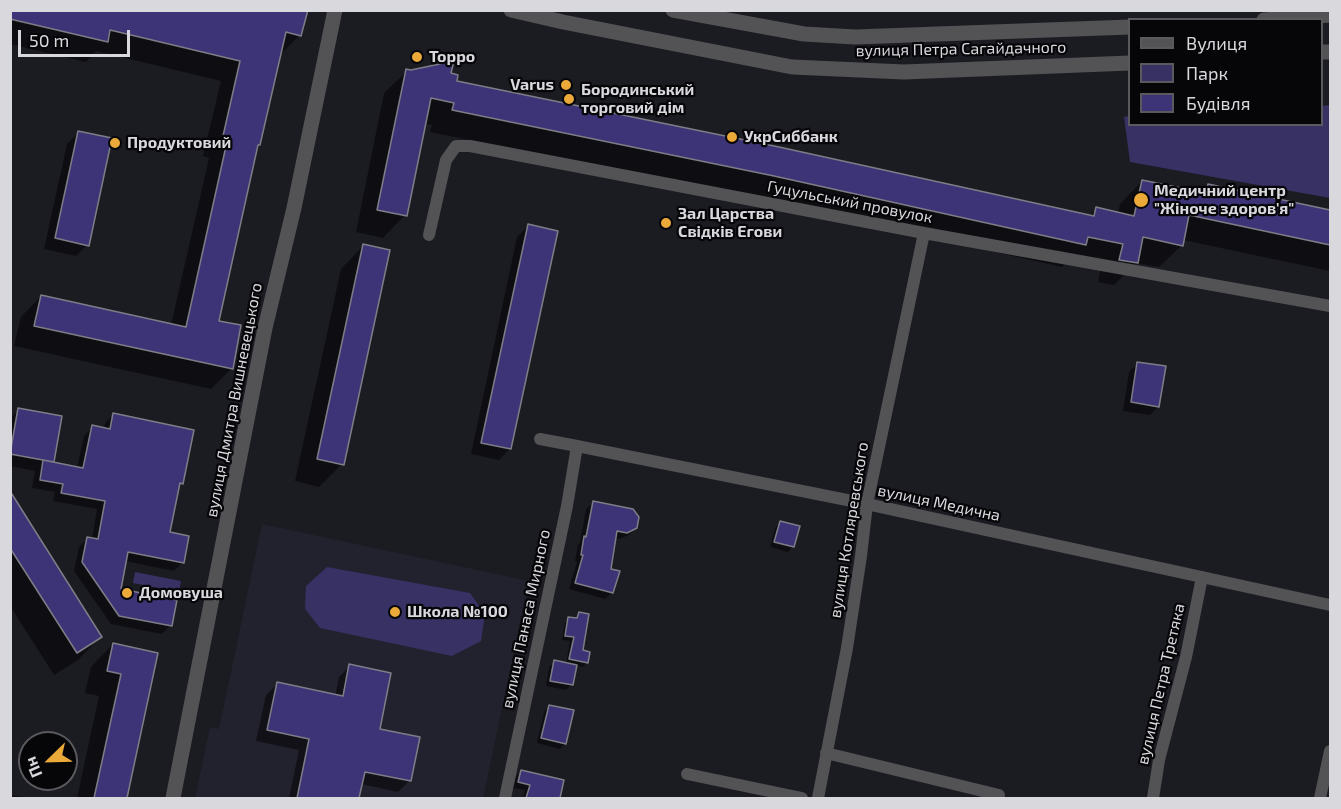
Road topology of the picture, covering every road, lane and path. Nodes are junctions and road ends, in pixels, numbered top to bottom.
1 (335, 10) edge
2 (511, 10) edge
3 (673, 10) edge
4 (1330, 15) edge
5 (1290, 18) edge
6 (1128, 27) edge
7 (1128, 63) edge
8 (924, 233) junction
9 (429, 235) dead end
10 (1330, 306) edge
11 (540, 439) dead end
12 (577, 446) junction
13 (867, 504) junction
14 (1202, 577) junction
15 (1330, 605) edge
16 (1330, 751) edge
17 (826, 753) junction
18 (687, 774) dead end
19 (999, 795) dead end
20 (173, 798) edge
21 (505, 798) edge
22 (802, 798) edge
23 (818, 798) edge
24 (1153, 798) edge
25 (1320, 798) edge

1 - 20 street, вулиця Дмитра Вишневецького
2 - 7 street, вулиця Петра Сагайдачного
3 - 6 street, вулиця Петра Сагайдачного
4 - 5 street
8 - 9 street, Гуцульський провулок
8 - 10 street, Гуцульський провулок
8 - 13 street, вулиця Котляревського
11 - 12 street, вулиця Медична
12 - 13 street, вулиця Медична
12 - 21 street, вулиця Панаса Мирного
13 - 14 street, вулиця Медична
13 - 17 street, вулиця Котляревського
14 - 15 street, вулиця Медична
14 - 24 street, вулиця Петра Третяка
16 - 25 street
17 - 19 street
17 - 23 street, вулиця Котляревського
18 - 22 street

